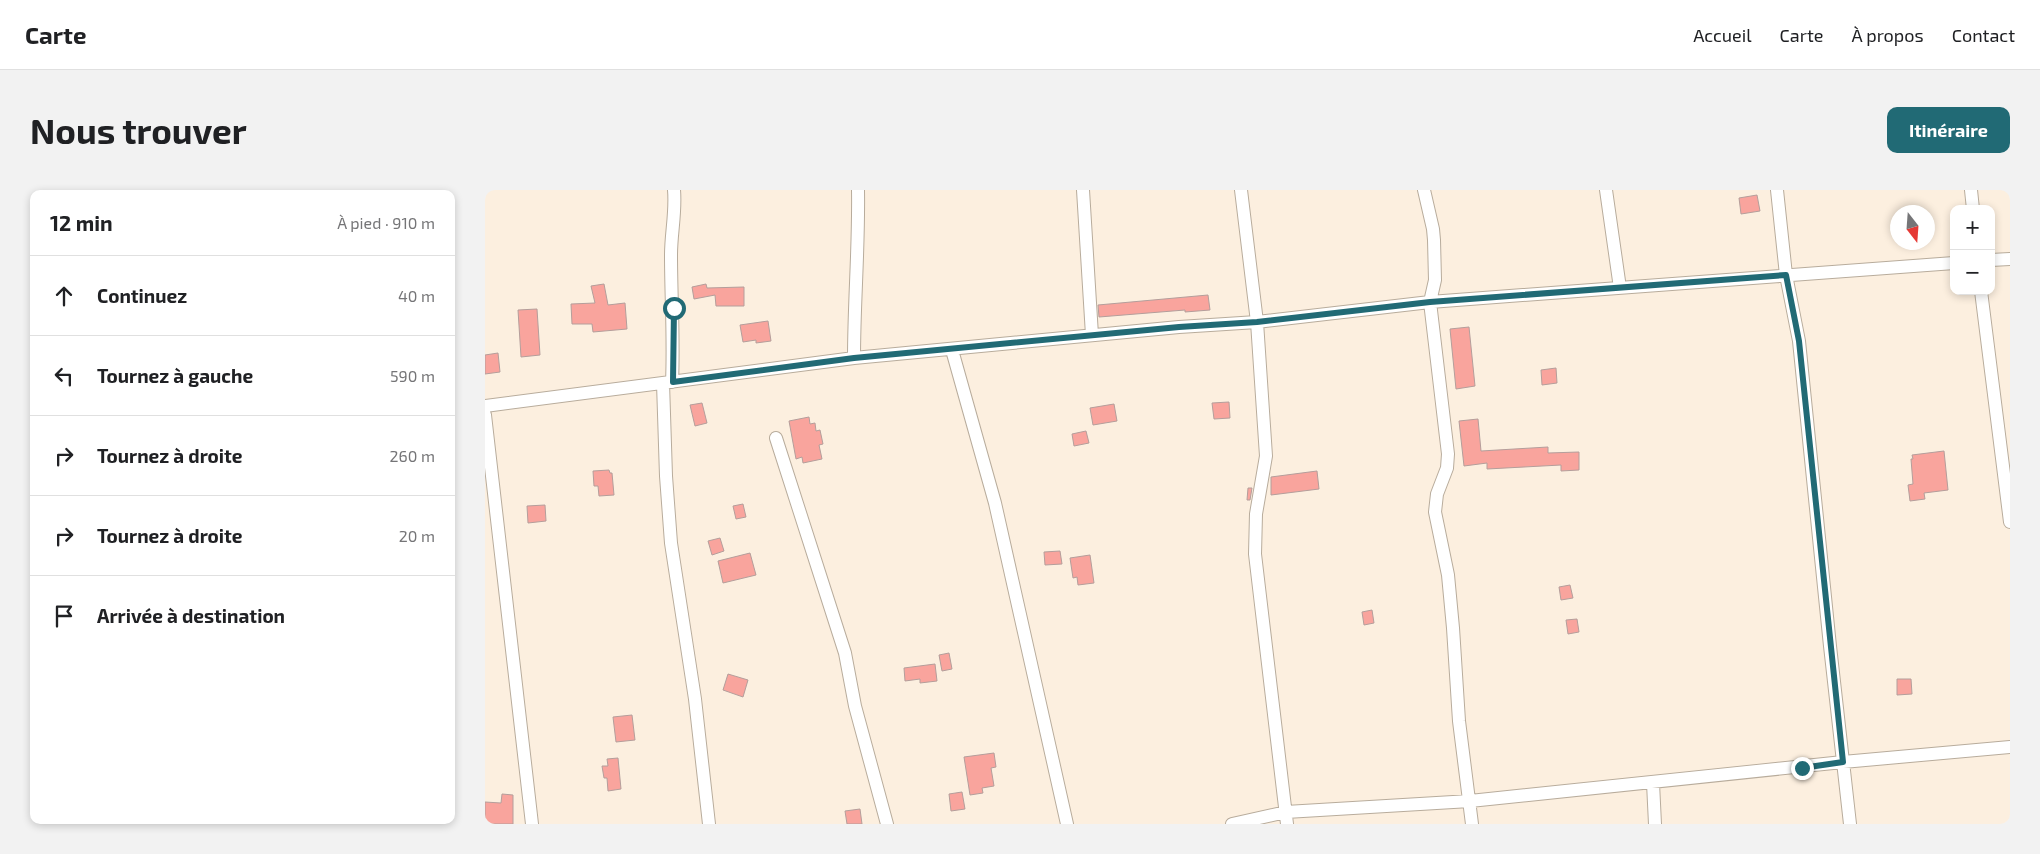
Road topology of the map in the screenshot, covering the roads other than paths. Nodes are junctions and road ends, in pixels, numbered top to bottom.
1 (674, 190) edge
2 (858, 190) edge
3 (1083, 190) edge
4 (1241, 190) edge
5 (1424, 190) edge
6 (1606, 190) edge
7 (1777, 190) edge
8 (1971, 190) edge
9 (1973, 205) edge
10 (1995, 260) edge
11 (2010, 260) edge
12 (1950, 263) edge
13 (1786, 275) junction
14 (1620, 288) junction
15 (1982, 295) edge
16 (1430, 302) junction
17 (1257, 322) junction
18 (1092, 335) junction
19 (953, 350) junction
20 (854, 358) junction
21 (668, 382) junction
22 (485, 406) edge
23 (485, 415) edge
24 (776, 438) dead end
25 (2010, 522) edge
26 (2010, 747) edge
27 (1843, 762) junction
28 (1653, 783) junction
29 (1470, 801) junction
30 (1287, 818) edge
31 (532, 824) edge
32 (709, 824) edge
33 (887, 824) edge
34 (1067, 824) edge
35 (1232, 824) edge
36 (1472, 824) edge
37 (1655, 824) edge
38 (1850, 824) edge

1 - 21 street
2 - 20 street
3 - 18 street
4 - 17 street
5 - 16 street
6 - 14 street
7 - 13 street
8 - 9 street
10 - 11 street
12 - 13 street
13 - 14 street
13 - 27 street
14 - 16 street
15 - 25 street
16 - 17 street
16 - 29 street
17 - 18 street
17 - 30 street
18 - 19 street
19 - 20 street
19 - 34 street
20 - 21 street
21 - 22 street
21 - 32 street
23 - 31 street
24 - 33 street
26 - 27 street
27 - 28 street
27 - 38 street
28 - 29 street
28 - 37 street
29 - 30 street
29 - 36 street
30 - 35 street

